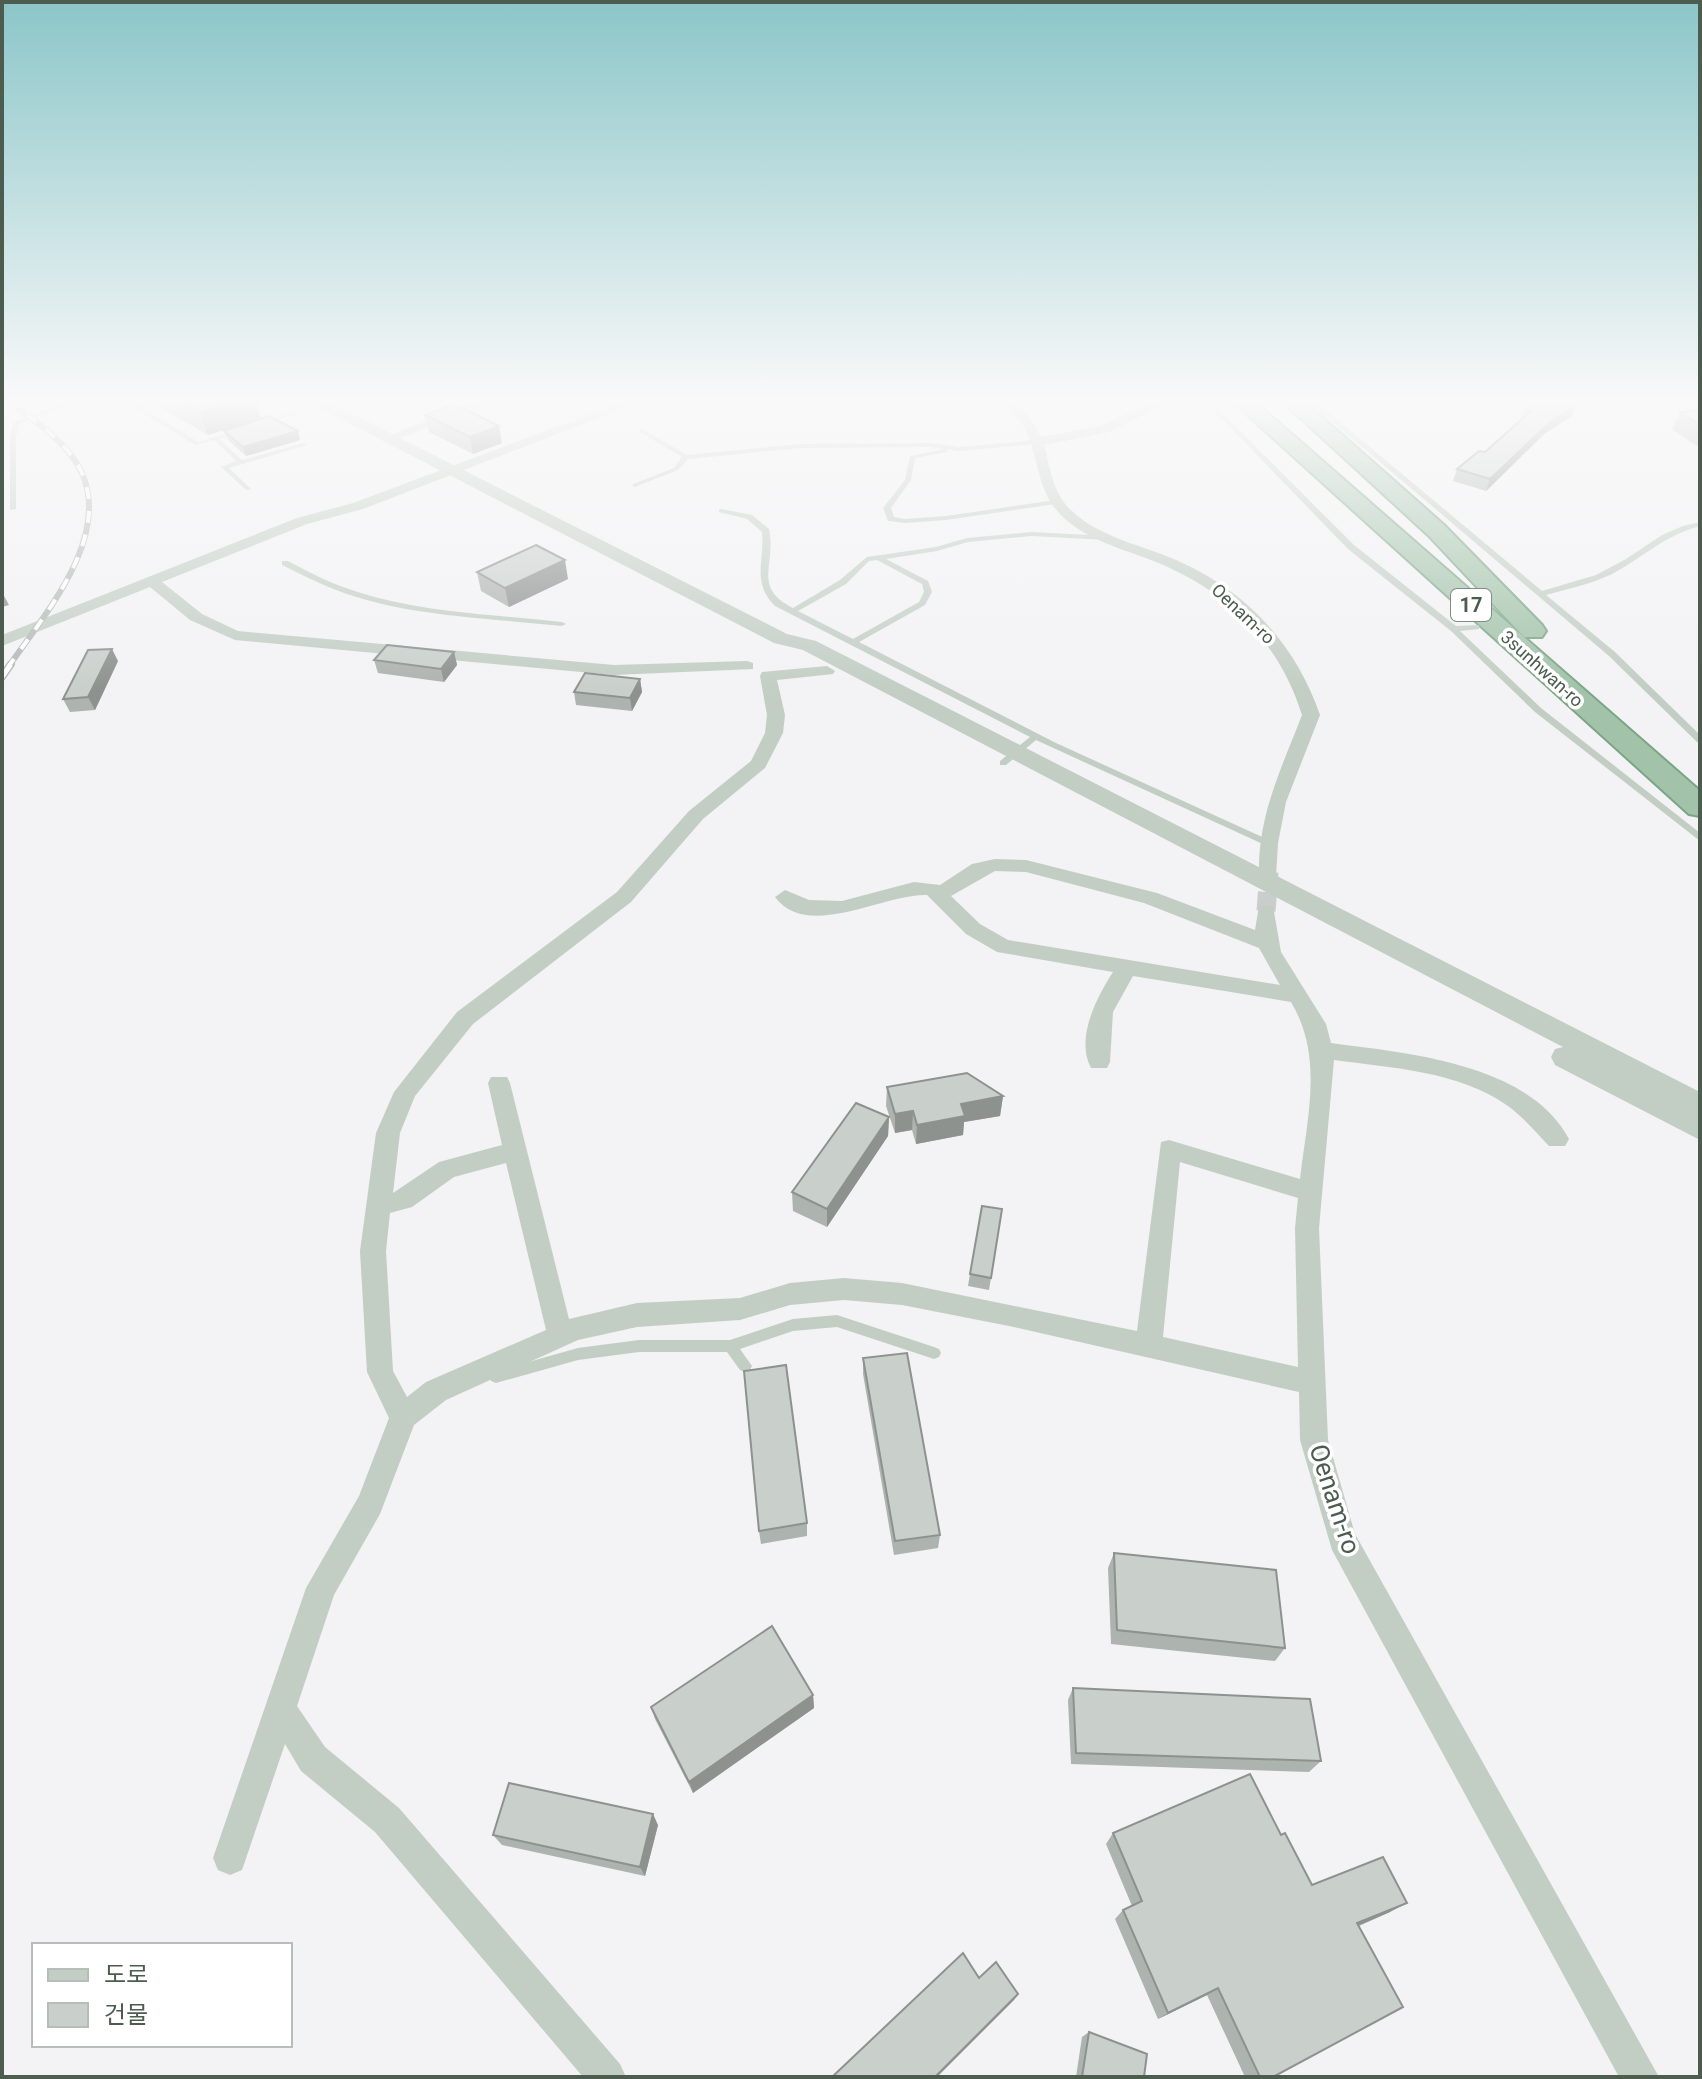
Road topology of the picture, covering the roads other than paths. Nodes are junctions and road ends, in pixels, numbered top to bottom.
1 (12, 498) edge
2 (380, 498) edge
3 (506, 498) edge
4 (894, 498) edge
5 (1054, 498) edge
6 (1303, 498) edge
7 (1346, 498) edge
8 (1367, 498) edge
9 (1400, 498) edge
10 (1426, 498) edge
11 (1056, 502) junction
12 (12, 509) dead end
13 (721, 511) dead end
14 (1700, 524) edge
15 (1107, 538) junction
16 (879, 558) junction
17 (285, 563) dead end
18 (151, 581) junction
19 (1539, 594) junction
20 (792, 612) junction
21 (1564, 614) junction
22 (1549, 616) dead end
23 (562, 624) dead end
24 (1476, 627) dead end
25 (1454, 629) junction
26 (781, 639) junction
27 (2, 641) edge
28 (852, 643) junction
29 (747, 666) dead end
30 (827, 671) junction
31 (1577, 689) junction
32 (1036, 736) junction
33 (1700, 740) edge
34 (1010, 758) junction
35 (1700, 785) edge
36 (1700, 807) edge
37 (1700, 838) edge
38 (1268, 843) junction
39 (1269, 872) tunnel mouth
40 (938, 895) junction
41 (785, 897) dead end
42 (1266, 911) tunnel mouth
43 (1268, 943) junction
44 (1128, 967) junction
45 (1296, 995) junction
46 (1322, 1050) junction
47 (1099, 1062) dead end
48 (499, 1083) dead end
49 (1700, 1105) edge
50 (1700, 1128) edge
51 (1557, 1139) dead end
52 (516, 1151) junction
53 (1311, 1192) junction
54 (379, 1206) junction
55 (560, 1335) junction
56 (730, 1346) junction
57 (1149, 1346) junction
58 (934, 1353) dead end
59 (745, 1366) dead end
60 (1312, 1383) junction
61 (403, 1417) junction
62 (279, 1707) junction
63 (230, 1858) dead end
64 (607, 2077) edge
65 (1640, 2077) edge

1 - 12 lane
2 - 18 street
3 - 26 street
4 - 11 lane
5 - 11 street, Oenam-ro
6 - 25 lane
7 - 31 highway, 3sunhwan-ro / 17
8 - 31 highway, 3sunhwan-ro / 17
9 - 31 highway
10 - 19 lane
11 - 15 street, Oenam-ro
13 - 20 lane
14 - 19 lane
15 - 16 lane
15 - 38 street, Oenam-ro
16 - 20 lane
16 - 28 lane
17 - 23 lane
18 - 27 street
18 - 29 street
19 - 21 lane
20 - 28 lane
21 - 22 lane
21 - 33 lane
24 - 25 lane
25 - 37 lane
26 - 30 street
26 - 34 street
28 - 32 lane
30 - 34 street
30 - 54 street
31 - 35 highway, 3sunhwan-ro / 17
31 - 36 highway, 3sunhwan-ro / 17
32 - 34 lane
32 - 38 lane
34 - 49 street
34 - 50 street
38 - 39 street, Oenam-ro
40 - 41 street
40 - 43 street
40 - 44 street
42 - 43 street, Oenam-ro
43 - 45 street, Oenam-ro
44 - 45 street
44 - 47 street
45 - 46 street, Oenam-ro
46 - 51 street
46 - 53 street, Oenam-ro
48 - 52 street
52 - 54 street
52 - 55 street
53 - 57 street
53 - 60 street, Oenam-ro
54 - 61 street
55 - 57 street
55 - 61 street
56 - 58 lane
56 - 59 lane
56 - 61 lane
57 - 60 street
60 - 65 street, Oenam-ro
61 - 62 street
62 - 63 street
62 - 64 street

